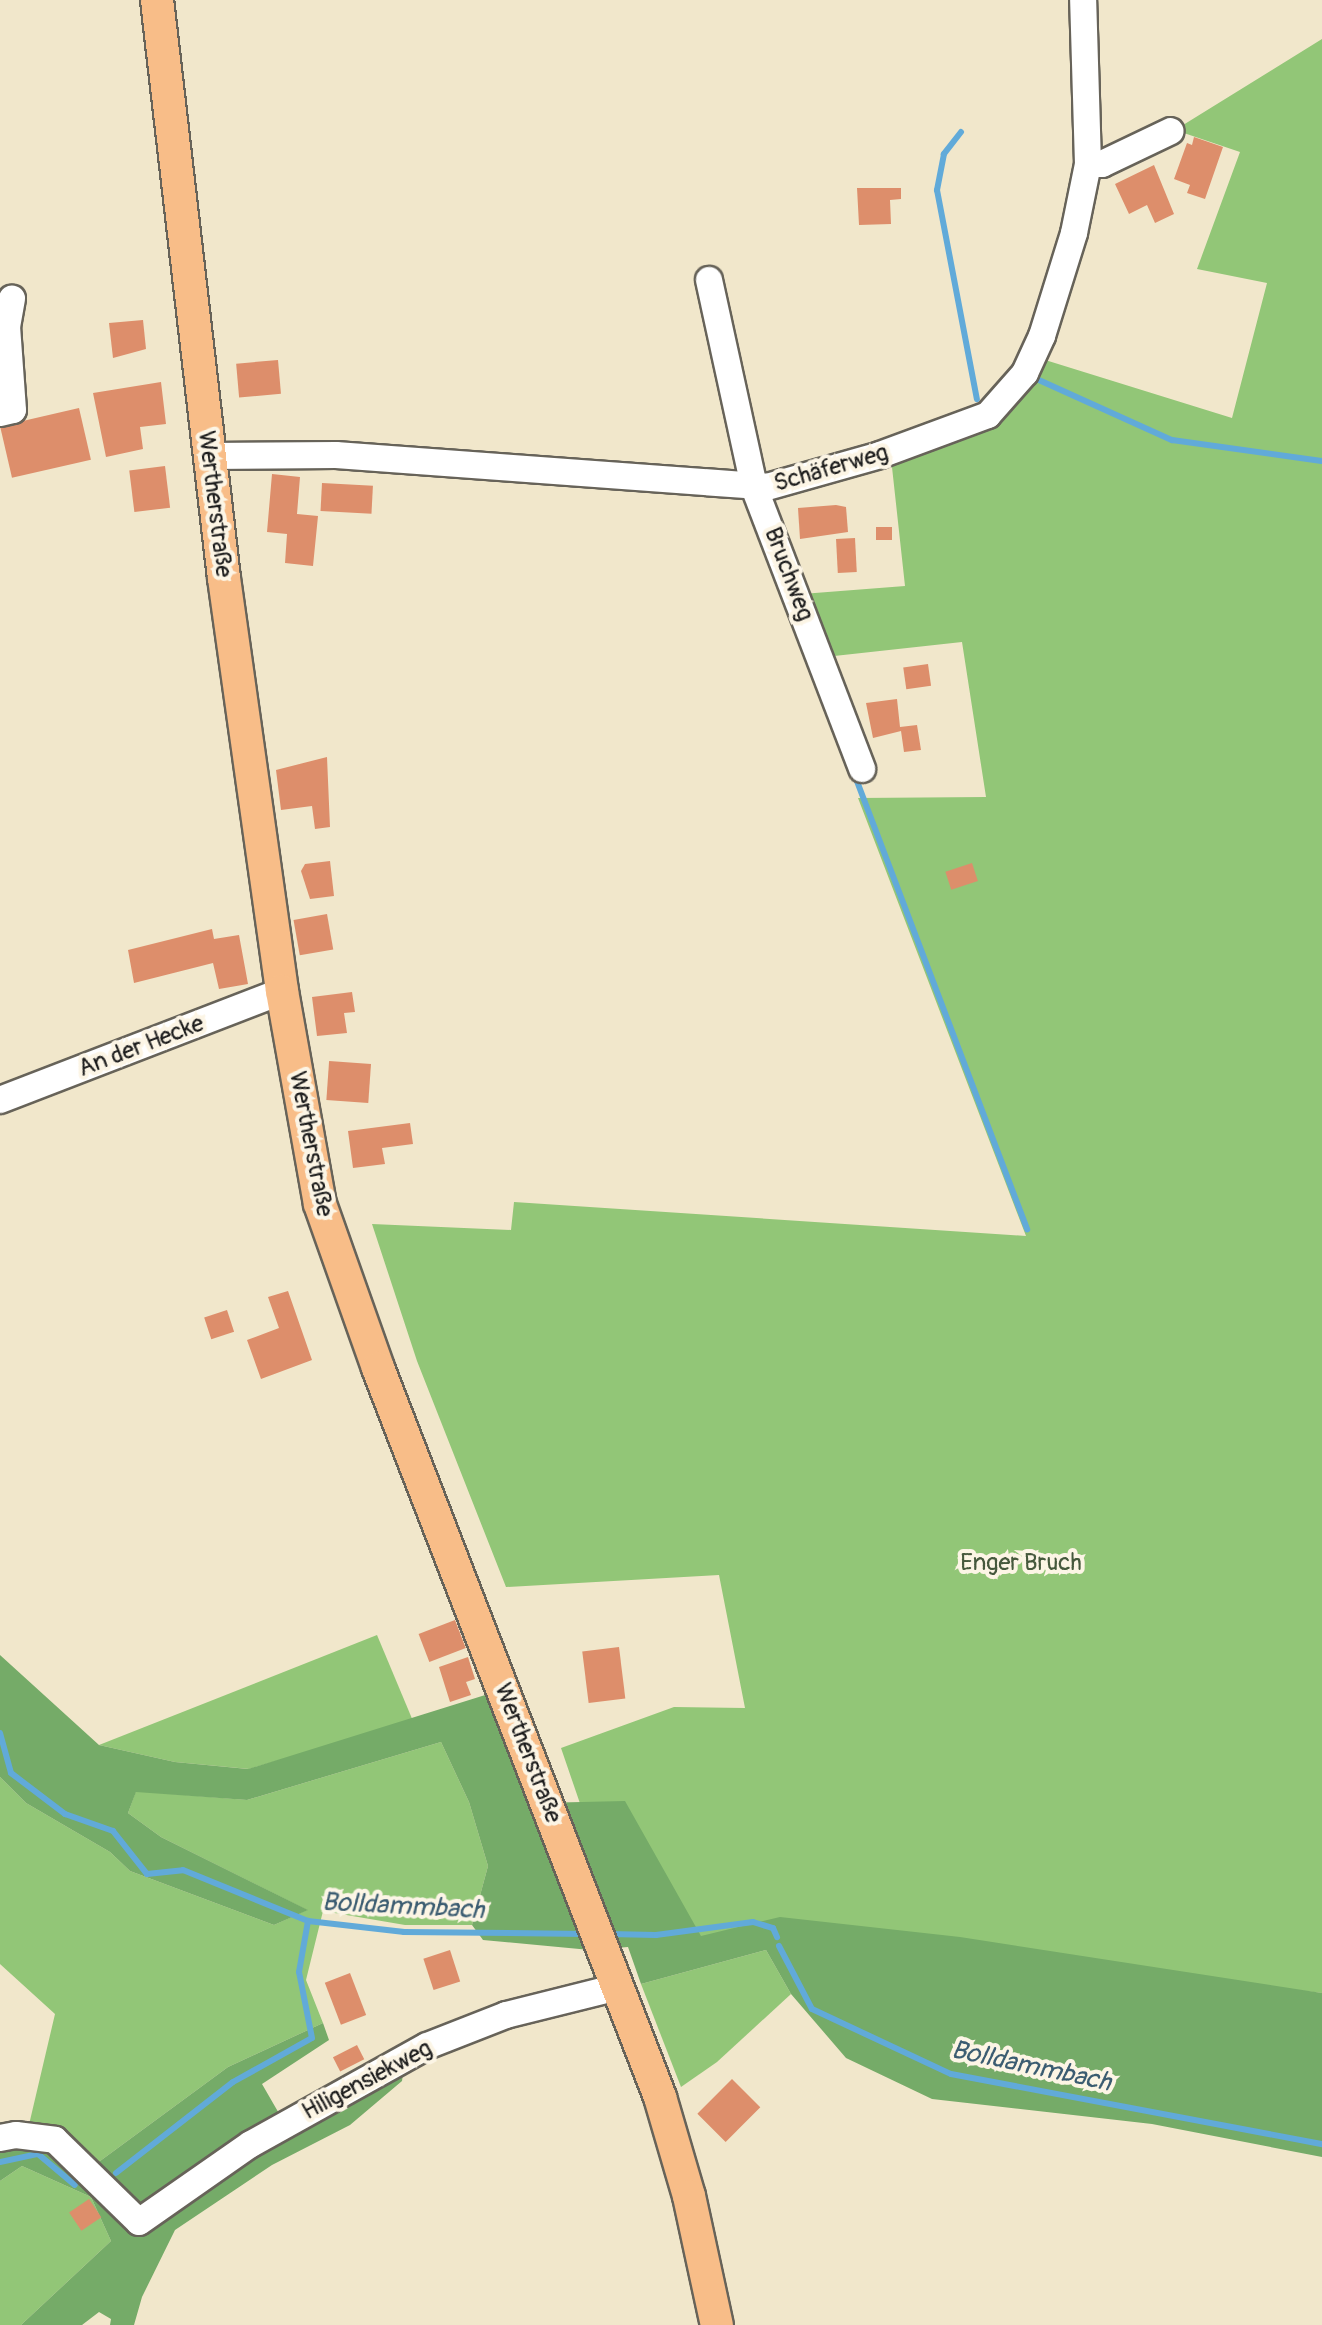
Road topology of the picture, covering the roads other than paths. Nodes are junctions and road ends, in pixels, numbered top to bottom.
1 (157, 0) edge
2 (1083, 0) edge
3 (1171, 131) dead end
4 (1088, 164) junction
5 (709, 280) dead end
6 (12, 298) dead end
7 (0, 413) edge
8 (209, 456) junction
9 (754, 487) junction
10 (862, 769) dead end
11 (282, 991) junction
12 (0, 1100) edge
13 (614, 1977) junction
14 (0, 2138) edge
15 (717, 2325) edge

1 - 8 main road, Wertherstraße
2 - 4 street, Schäferweg
3 - 4 street
4 - 9 street, Schäferweg
5 - 9 street, Bruchweg
6 - 7 street
8 - 9 street, Schäferweg
8 - 11 main road, Wertherstraße
9 - 10 street, Bruchweg
11 - 12 street, An der Hecke
11 - 13 main road, Wertherstraße
13 - 14 street, Hiligensiekweg
13 - 15 main road, Wertherstraße

